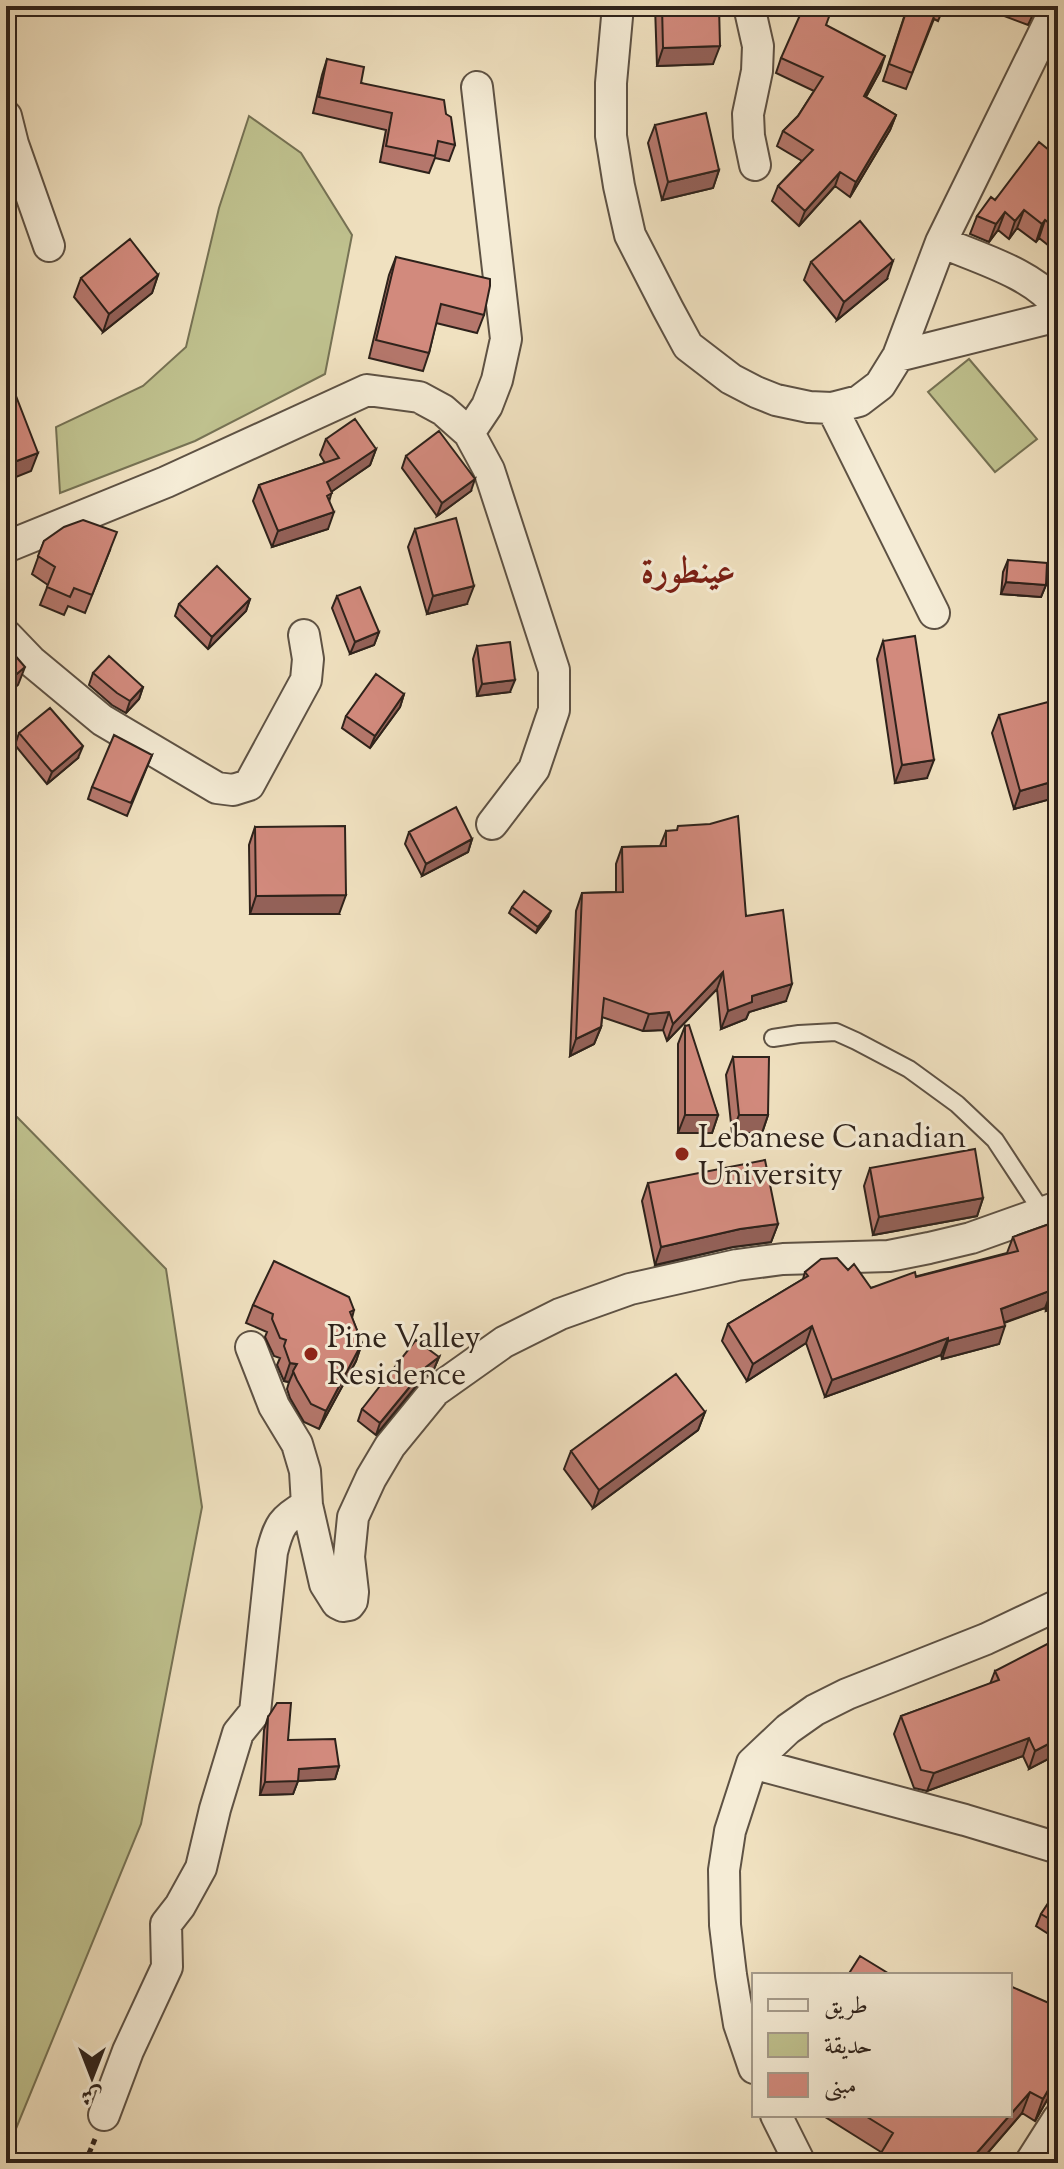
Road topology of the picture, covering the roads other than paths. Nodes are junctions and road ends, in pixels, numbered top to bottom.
1 (618, 6) edge
2 (749, 6) edge
3 (1057, 6) edge
4 (477, 87) dead end
5 (6, 116) edge
6 (755, 165) dead end
7 (941, 242) junction
8 (49, 246) dead end
9 (1058, 307) edge
10 (1058, 316) edge
11 (898, 356) junction
12 (832, 408) junction
13 (469, 433) junction
14 (6, 547) edge
15 (934, 613) dead end
16 (6, 635) edge
17 (304, 635) dead end
18 (492, 824) dead end
19 (773, 1038) dead end
20 (1050, 1210) edge
21 (251, 1347) dead end
22 (307, 1505) junction
23 (1058, 1605) edge
24 (752, 1763) junction
25 (1058, 1848) edge
26 (752, 2062) edge
27 (104, 2115) dead end
28 (777, 2117) edge
29 (1058, 2119) edge
30 (800, 2163) edge
31 (1030, 2163) edge

1 - 12 street
2 - 6 street
3 - 7 street
4 - 13 street
5 - 8 street
7 - 9 street
7 - 11 street
10 - 11 street
11 - 12 street
12 - 15 street
13 - 14 street
13 - 18 street
16 - 17 street
19 - 20 lane
20 - 22 street
21 - 22 street
22 - 27 street
23 - 24 street
24 - 25 street
24 - 26 street
28 - 30 street
29 - 31 street

